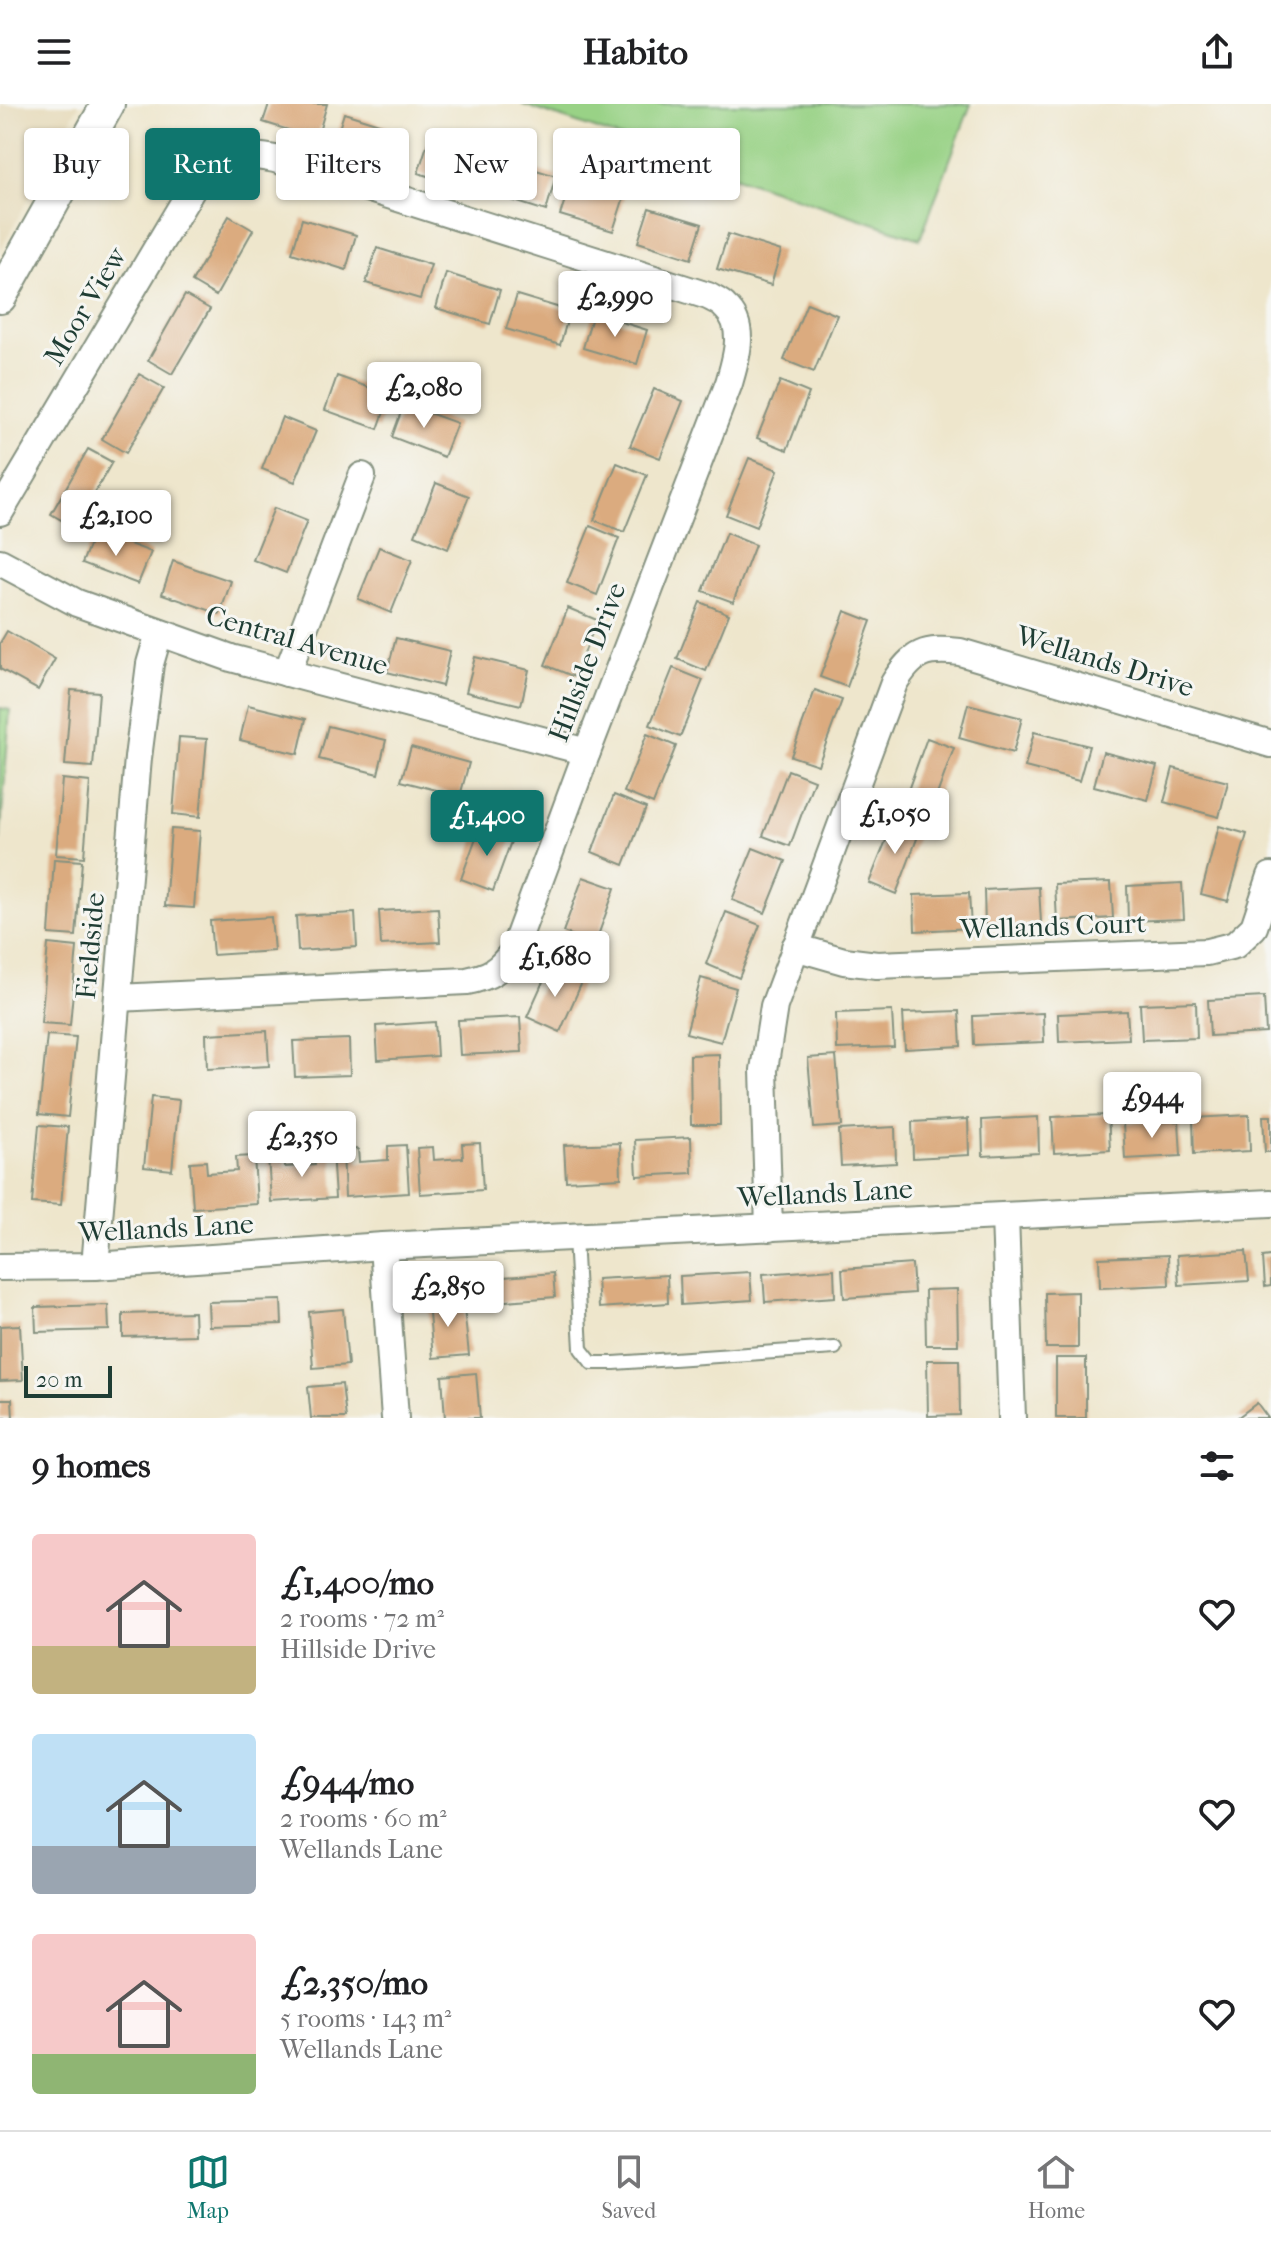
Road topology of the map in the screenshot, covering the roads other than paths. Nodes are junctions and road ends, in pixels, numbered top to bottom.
1 (108, 104) edge
2 (260, 157) edge
3 (186, 200) edge
4 (0, 297) edge
5 (362, 476) dead end
6 (0, 512) edge
7 (0, 562) edge
8 (159, 633) junction
9 (287, 673) junction
10 (1271, 744) edge
11 (587, 752) junction
12 (1271, 876) edge
13 (795, 947) junction
14 (118, 998) junction
15 (1271, 1203) edge
16 (1005, 1216) junction
17 (769, 1228) junction
18 (575, 1237) junction
19 (383, 1246) junction
20 (95, 1266) junction
21 (0, 1267) edge
22 (835, 1348) dead end
23 (395, 1418) edge
24 (1012, 1418) edge

1 - 4 street
2 - 11 street, Hillside Drive
3 - 6 street, Moor View
5 - 9 street
7 - 8 street, Central Avenue
8 - 9 street, Central Avenue
8 - 14 street, Fieldside
9 - 11 street, Central Avenue
10 - 13 street, Wellands Drive
11 - 14 street, Hillside Drive
12 - 13 street, Wellands Court
13 - 17 street
14 - 20 street, Fieldside
15 - 16 street, Wellands Lane
16 - 17 street, Wellands Lane
16 - 24 street
17 - 18 street, Wellands Lane
18 - 19 street, Wellands Lane
18 - 22 lane
19 - 20 street, Wellands Lane
19 - 23 street
20 - 21 street, Wellands Lane

